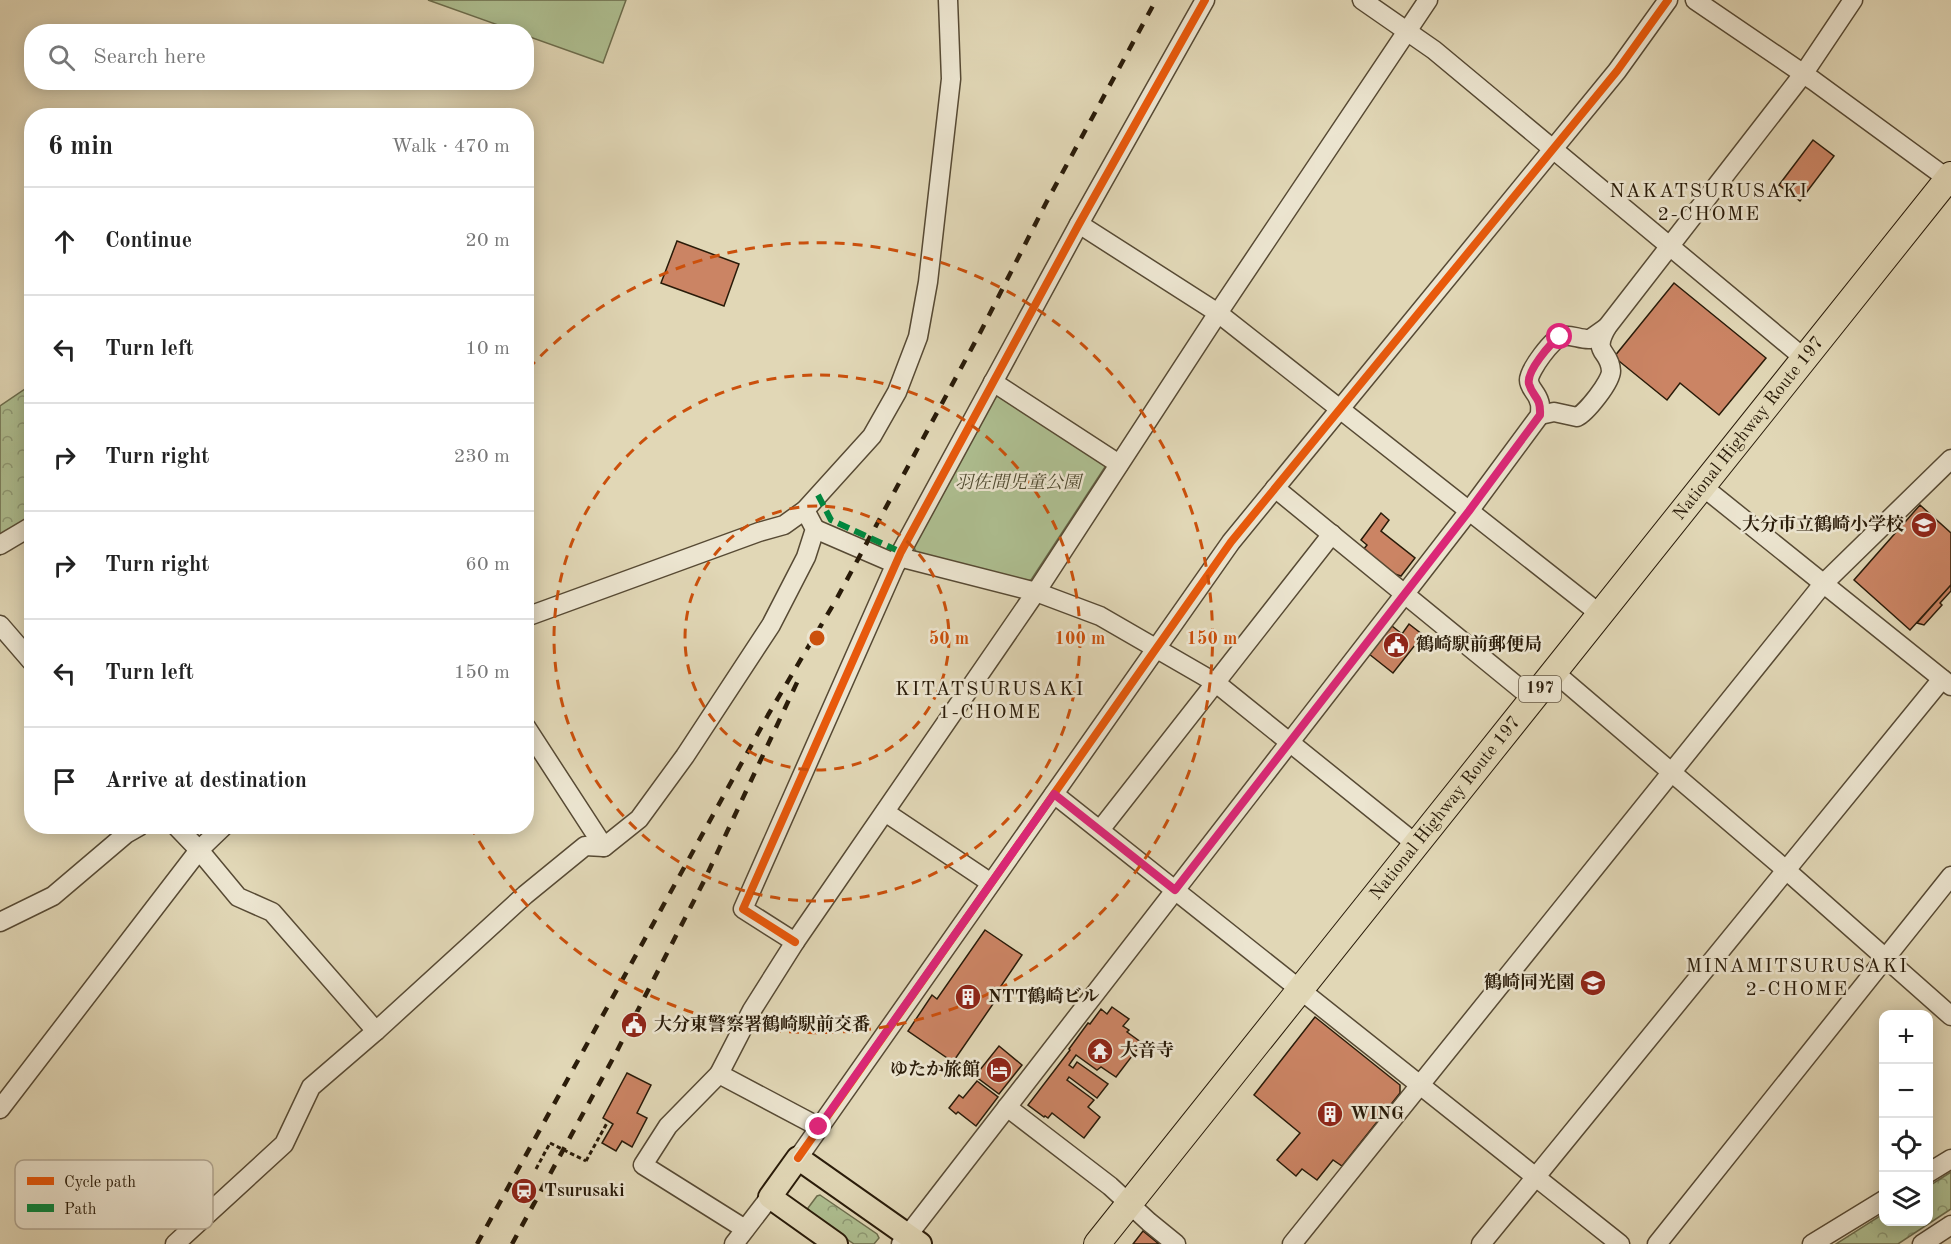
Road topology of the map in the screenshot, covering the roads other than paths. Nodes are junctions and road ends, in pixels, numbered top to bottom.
1 (948, 0) edge
2 (1205, 0) edge
3 (1362, 0) edge
4 (1428, 0) edge
5 (1668, 0) edge
6 (1695, 0) edge
7 (1853, 0) edge
8 (1407, 31) junction
9 (1804, 73) junction
10 (1553, 149) junction
11 (1950, 177) edge
12 (1079, 224) junction
13 (1670, 246) junction
14 (1218, 313) junction
15 (1607, 327) junction
16 (1804, 358) junction
17 (993, 382) junction
18 (1340, 409) junction
19 (1540, 415) junction
20 (1951, 459) edge
21 (1119, 464) junction
22 (1702, 486) junction
23 (1275, 488) junction
24 (805, 510) junction
25 (1469, 511) junction
26 (815, 529) junction
27 (24, 531) edge
28 (1332, 534) junction
29 (0, 545) edge
30 (898, 560) junction
31 (1823, 584) junction
32 (1036, 592) junction
33 (1404, 594) junction
34 (534, 614) edge
35 (1600, 614) junction
36 (0, 625) edge
37 (1156, 648) junction
38 (24, 653) edge
39 (1554, 672) junction
40 (1216, 683) junction
41 (1946, 683) edge
42 (1533, 699) junction
43 (534, 739) edge
44 (1290, 742) junction
45 (1671, 773) junction
46 (1054, 794) junction
47 (885, 812) junction
48 (1100, 830) junction
49 (126, 834) edge
50 (184, 834) edge
51 (216, 834) edge
52 (1416, 844) junction
53 (604, 847) junction
54 (199, 850) junction
55 (1786, 870) junction
56 (1951, 876) edge
57 (991, 883) junction
58 (1175, 890) junction
59 (0, 922) edge
60 (795, 942) junction
61 (1886, 958) junction
62 (1300, 990) junction
63 (1951, 1016) edge
64 (376, 1031) junction
65 (719, 1074) junction
66 (1420, 1085) junction
67 (1007, 1107) junction
68 (0, 1109) edge
69 (819, 1127) junction
70 (798, 1158) junction
71 (1951, 1159) edge
72 (1931, 1172) edge
73 (1536, 1177) junction
74 (770, 1197) junction
75 (1879, 1203) edge
76 (1129, 1204) junction
77 (213, 1219) edge
78 (1951, 1225) edge
79 (740, 1236) edge
80 (195, 1238) edge
81 (910, 1241) edge
82 (176, 1244) edge
83 (836, 1244) edge
84 (1097, 1244) edge
85 (1176, 1244) edge
86 (1292, 1244) edge
87 (1481, 1244) edge
88 (1620, 1244) edge
89 (1657, 1244) edge
90 (1812, 1244) edge
91 (1922, 1244) edge

1 - 24 street
2 - 12 street
3 - 8 street
4 - 8 street
5 - 10 street
6 - 9 street
7 - 9 street
8 - 10 street
8 - 14 street
9 - 11 street
9 - 13 street
10 - 13 street
10 - 18 street
11 - 16 highway, National Highway Route 197 / 197
12 - 14 street
12 - 17 street
13 - 15 street
13 - 16 street
14 - 18 street
14 - 21 street
15 - 19 street
15 - 19 street
16 - 22 highway, National Highway Route 197 / 197
17 - 21 street
17 - 30 street
18 - 23 street
18 - 25 street
19 - 25 street
20 - 31 street
21 - 32 street
22 - 31 street
22 - 35 highway, National Highway Route 197 / 197
23 - 28 street
23 - 37 street
24 - 26 street
24 - 34 street
25 - 33 street
25 - 35 street
26 - 30 street
26 - 53 street
27 - 29 street
28 - 33 street
28 - 40 street
30 - 32 street
30 - 60 street
31 - 41 street
31 - 45 street
32 - 37 street
32 - 47 street
33 - 42 street
33 - 44 street
35 - 39 highway, National Highway Route 197 / 197
36 - 38 street
37 - 40 street
37 - 46 street
39 - 42 highway, National Highway Route 197 / 197
39 - 45 street
40 - 44 street
40 - 48 street
41 - 55 street
42 - 52 highway, National Highway Route 197 / 197
43 - 53 street
44 - 52 street
44 - 58 street
45 - 55 street
45 - 66 street
46 - 48 street
46 - 57 street
47 - 57 street
47 - 60 street
48 - 58 street
49 - 59 street
50 - 54 street
51 - 54 street
52 - 62 highway, National Highway Route 197 / 197
53 - 64 street
54 - 64 street
54 - 68 street
55 - 61 street
55 - 73 street
56 - 61 street
57 - 69 street
58 - 62 street
58 - 67 street
60 - 65 street
61 - 63 street
61 - 89 street
62 - 66 street
62 - 76 highway, National Highway Route 197 / 197
64 - 77 street
65 - 69 street
65 - 79 street
66 - 73 street
66 - 86 street
67 - 76 street
67 - 81 street
69 - 70 street
70 - 74 main road
70 - 81 main road
71 - 72 street
73 - 87 street
73 - 88 street
74 - 79 street
74 - 83 main road
75 - 90 street
76 - 84 highway, National Highway Route 197 / 197
76 - 85 street
78 - 91 street
80 - 82 street

